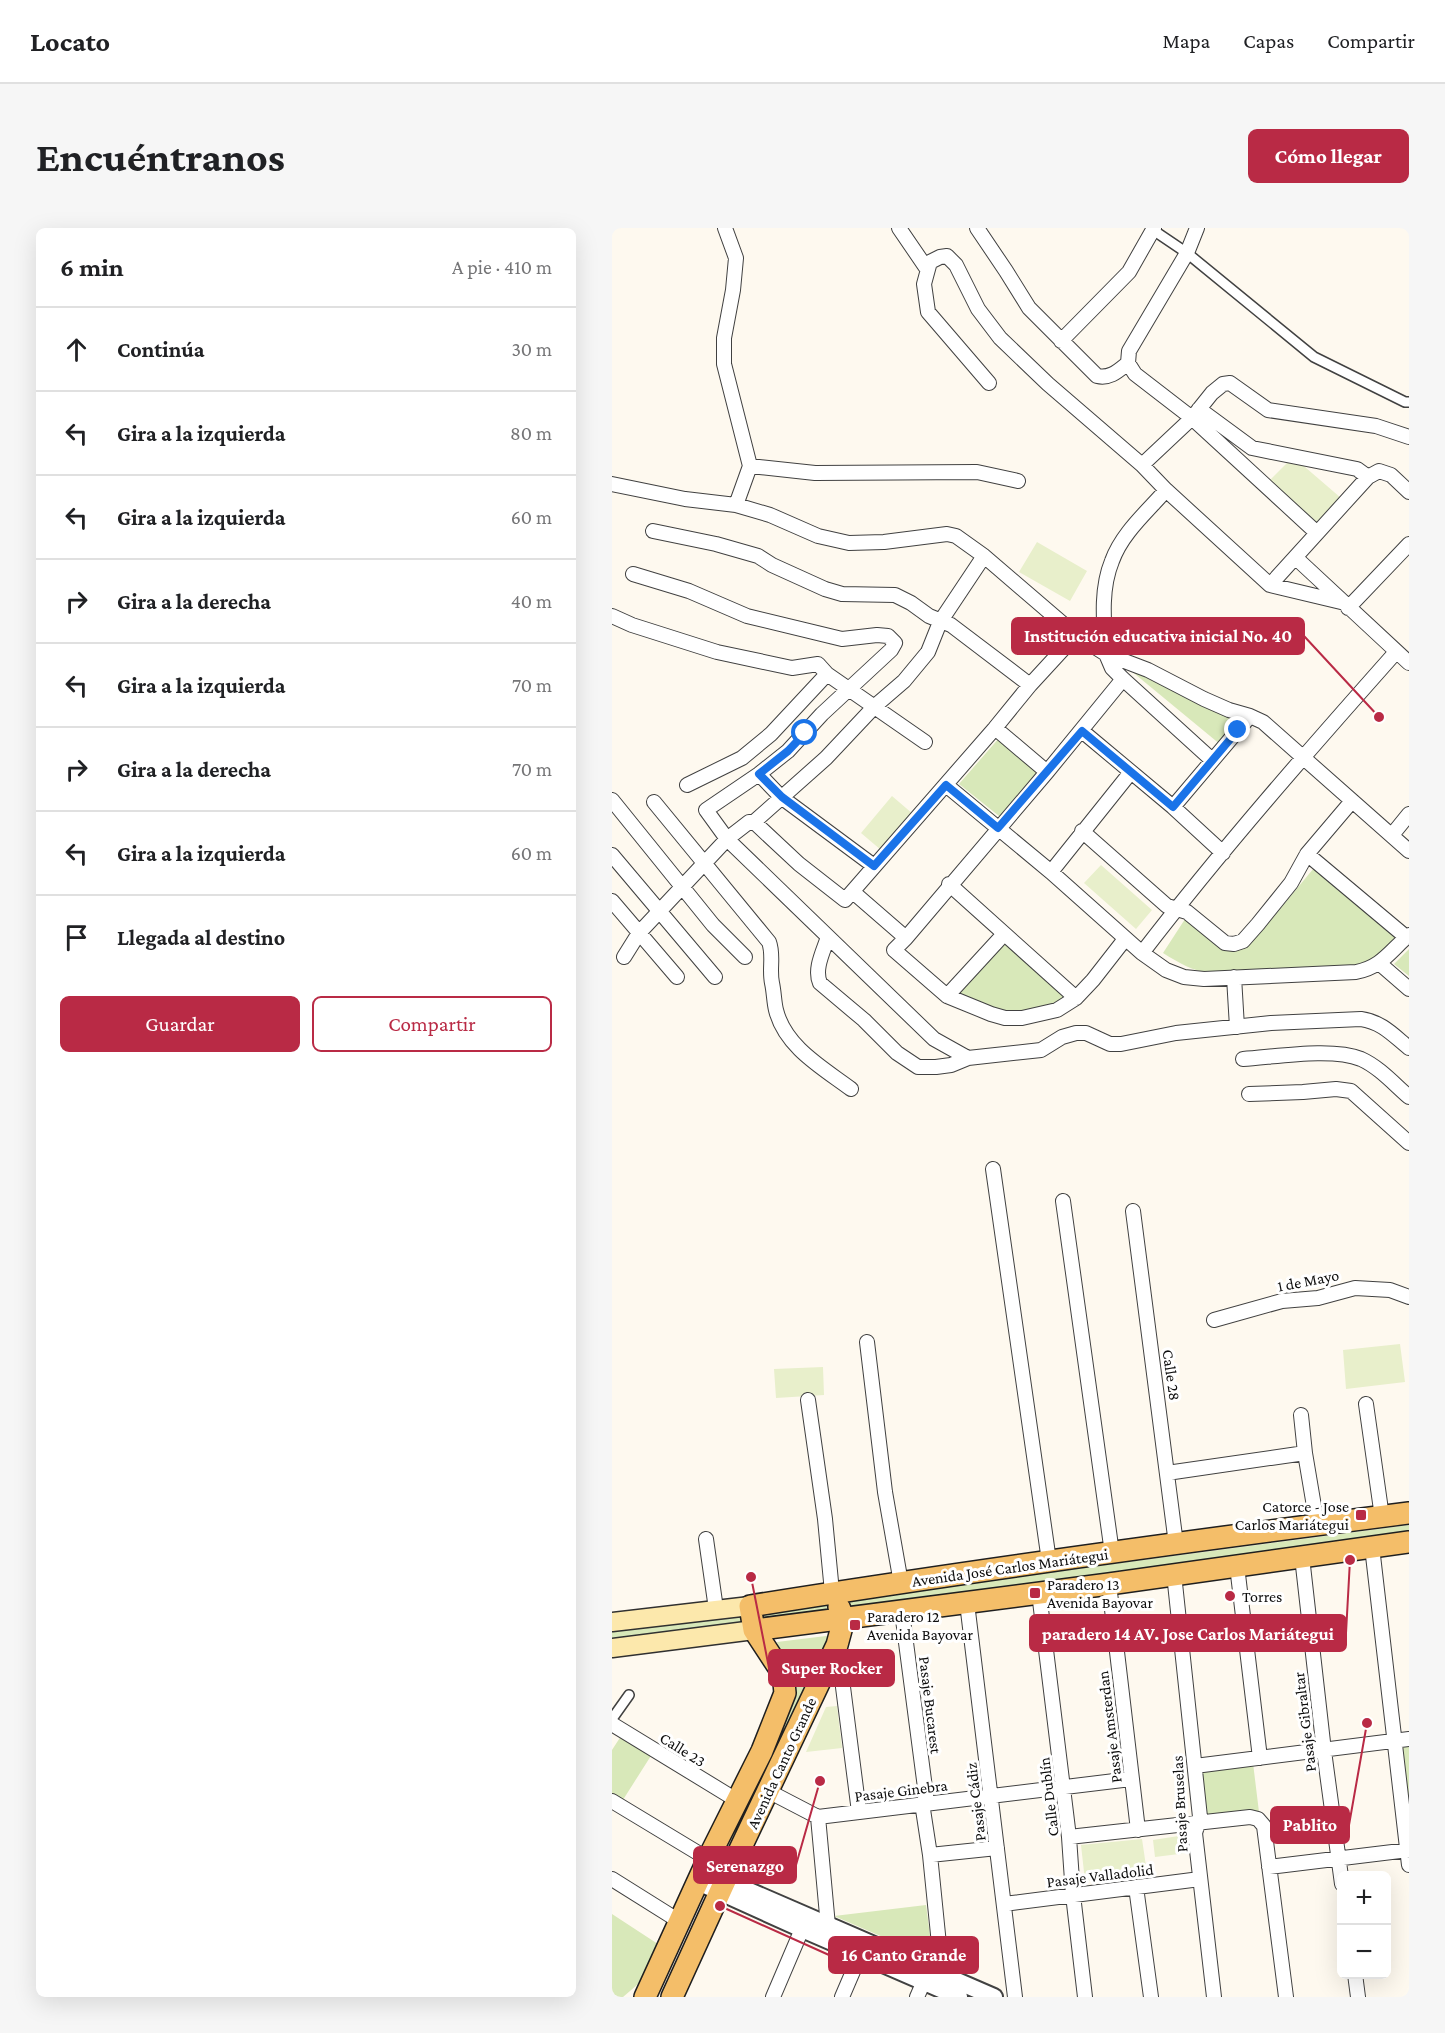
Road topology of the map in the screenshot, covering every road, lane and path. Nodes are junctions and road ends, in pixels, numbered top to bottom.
1 (725, 228) edge
2 (899, 228) edge
3 (977, 228) edge
4 (1197, 228) edge
5 (1154, 229) edge
6 (1187, 252) junction
7 (927, 269) junction
8 (1061, 341) junction
9 (1128, 363) junction
10 (989, 383) dead end
11 (1409, 402) edge
12 (1196, 414) junction
13 (1409, 437) edge
14 (1142, 465) junction
15 (750, 466) junction
16 (1368, 477) junction
17 (1018, 481) dead end
18 (612, 484) edge
19 (1166, 490) junction
20 (1409, 492) edge
21 (736, 505) junction
22 (652, 531) dead end
23 (1317, 533) junction
24 (1409, 544) edge
25 (984, 556) junction
26 (1296, 558) junction
27 (633, 574) dead end
28 (1270, 585) junction
29 (1345, 605) junction
30 (612, 616) edge
31 (940, 622) junction
32 (1076, 635) junction
33 (1396, 652) junction
34 (1106, 654) junction
35 (1409, 663) edge
36 (827, 674) junction
37 (1123, 680) junction
38 (1030, 685) junction
39 (849, 688) junction
40 (875, 706) junction
41 (1250, 716) junction
42 (995, 728) junction
43 (1082, 731) junction
44 (925, 742) dead end
45 (1303, 757) junction
46 (1212, 760) junction
47 (1047, 772) junction
48 (1131, 772) junction
49 (759, 774) junction
50 (687, 784) dead end
51 (946, 785) junction
52 (782, 797) junction
53 (612, 800) edge
54 (1352, 801) junction
55 (654, 802) dead end
56 (1173, 807) junction
57 (1409, 814) edge
58 (754, 822) junction
59 (998, 828) junction
60 (1082, 831) junction
61 (1392, 836) junction
62 (727, 839) junction
63 (1409, 850) edge
64 (1223, 853) junction
65 (1307, 854) junction
66 (612, 855) edge
67 (705, 862) junction
68 (874, 866) junction
69 (1051, 872) junction
70 (950, 884) junction
71 (684, 887) junction
72 (853, 892) junction
73 (612, 901) edge
74 (1176, 909) junction
75 (660, 910) junction
76 (639, 933) junction
77 (1004, 934) junction
78 (1408, 936) edge
79 (828, 937) junction
80 (906, 938) junction
81 (1125, 939) junction
82 (1142, 953) junction
83 (624, 957) dead end
84 (745, 957) dead end
85 (1379, 963) junction
86 (677, 977) dead end
87 (715, 977) dead end
88 (1234, 977) junction
89 (1409, 989) edge
90 (948, 996) junction
91 (1076, 998) junction
92 (1237, 1027) junction
93 (1409, 1048) edge
94 (968, 1058) junction
95 (1243, 1059) dead end
96 (851, 1089) dead end
97 (1249, 1094) dead end
98 (1409, 1097) edge
99 (1409, 1143) edge
100 (993, 1169) dead end
101 (1063, 1201) dead end
102 (1133, 1211) dead end
103 (1409, 1297) edge
104 (1214, 1320) dead end
105 (867, 1342) dead end
106 (808, 1400) dead end
107 (1366, 1404) dead end
108 (1301, 1415) dead end
109 (1305, 1453) junction
110 (1167, 1473) junction
111 (1409, 1513) edge
112 (1382, 1517) junction
113 (1317, 1524) junction
114 (706, 1539) dead end
115 (1409, 1542) edge
116 (1176, 1544) junction
117 (1372, 1547) junction
118 (1112, 1553) junction
119 (1302, 1557) junction
120 (1049, 1561) junction
121 (1237, 1566) junction
122 (1174, 1574) junction
123 (901, 1583) junction
124 (1109, 1584) junction
125 (832, 1592) junction
126 (1039, 1593) junction
127 (968, 1603) junction
128 (750, 1606) junction
129 (716, 1609) junction
130 (902, 1612) junction
131 (844, 1619) junction
132 (612, 1622) edge
133 (754, 1630) junction
134 (837, 1645) junction
135 (612, 1648) edge
136 (629, 1695) dead end
137 (612, 1719) edge
138 (612, 1724) edge
139 (1409, 1739) edge
140 (1394, 1741) junction
141 (1324, 1751) junction
142 (1260, 1758) junction
143 (1195, 1766) junction
144 (1131, 1779) junction
145 (1063, 1787) junction
146 (768, 1791) junction
147 (991, 1795) junction
148 (612, 1801) edge
149 (738, 1801) junction
150 (925, 1803) junction
151 (859, 1812) junction
152 (818, 1817) junction
153 (1198, 1824) junction
154 (1138, 1830) junction
155 (1069, 1837) junction
156 (997, 1848) junction
157 (1408, 1850) edge
158 (930, 1855) junction
159 (1338, 1858) junction
160 (1409, 1865) edge
161 (1269, 1867) junction
162 (703, 1870) junction
163 (1340, 1871) edge
164 (612, 1879) edge
165 (1200, 1879) junction
166 (723, 1886) junction
167 (1136, 1887) junction
168 (1072, 1895) junction
169 (1004, 1904) junction
170 (679, 1921) junction
171 (828, 1926) junction
172 (802, 1929) junction
173 (860, 1955) junction
174 (1356, 1979) edge
175 (935, 1981) junction
176 (645, 1997) edge
177 (673, 1997) edge
178 (773, 1997) edge
179 (842, 1997) edge
180 (916, 1997) edge
181 (959, 1997) edge
182 (994, 1997) edge
183 (1015, 1997) edge
184 (1085, 1997) edge
185 (1151, 1997) edge
186 (1214, 1997) edge
187 (1286, 1997) edge
188 (1358, 1997) edge

1 - 15 street
2 - 7 street
3 - 8 street
4 - 6 street
5 - 6 street
5 - 8 street
6 - 9 street
6 - 11 street
7 - 10 street
7 - 14 street
8 - 9 street
9 - 12 street
12 - 13 street
12 - 14 street
12 - 16 street
12 - 23 street
14 - 19 street
15 - 17 street
15 - 21 street
16 - 20 street
16 - 23 street
18 - 21 street
19 - 28 street
19 - 34 street
21 - 25 street
22 - 31 street
23 - 26 street
24 - 29 street
25 - 31 street
25 - 32 street
26 - 28 street
26 - 29 street
27 - 39 street
28 - 29 street
29 - 33 street
30 - 36 street
31 - 38 street
31 - 40 street
32 - 34 street
32 - 38 street
33 - 35 street
33 - 45 street
34 - 37 street
34 - 41 street
36 - 39 street
36 - 50 street
37 - 43 street
37 - 46 street
38 - 42 street
39 - 40 street
39 - 49 street
40 - 44 street
40 - 52 street
41 - 45 street
41 - 46 street
42 - 47 street
42 - 51 street
43 - 47 street
43 - 48 street
45 - 54 street
45 - 64 street
46 - 56 street
47 - 59 street
48 - 56 street
48 - 60 street
49 - 52 street
49 - 62 street
51 - 59 street
51 - 68 street
52 - 58 street
52 - 68 street
53 - 71 street
54 - 61 street
54 - 65 street
55 - 67 street
56 - 64 street
57 - 61 street
58 - 62 street
58 - 72 street
59 - 69 street
59 - 70 street
60 - 69 street
60 - 74 street
61 - 63 street
62 - 67 street
62 - 79 street
64 - 74 street
65 - 74 street
65 - 78 street
66 - 75 street
67 - 71 street
67 - 96 street
68 - 72 street
69 - 81 street
70 - 77 street
70 - 80 street
71 - 75 street
71 - 84 street
72 - 80 street
73 - 76 street
74 - 82 street
75 - 76 street
75 - 87 street
76 - 83 street
76 - 86 street
77 - 90 street
77 - 91 street
78 - 85 street
79 - 94 street
79 - 94 street
80 - 90 street
81 - 82 street
81 - 91 street
82 - 88 street
85 - 88 street
85 - 89 street
88 - 92 street
90 - 91 street
92 - 93 street
92 - 94 street
95 - 98 street
97 - 99 street
100 - 120 street
101 - 118 street
102 - 110 street, Calle 28
103 - 104 street, 1 de Mayo
105 - 123 street
106 - 125 street
107 - 112 street
108 - 109 street
109 - 110 street
109 - 113 street
110 - 116 street, Calle 28
111 - 112 main road, Avenida José Carlos Mariátegui
112 - 113 main road, Avenida José Carlos Mariátegui
113 - 116 main road, Avenida José Carlos Mariátegui
114 - 129 street
115 - 117 main road, Avenida José Carlos Mariátegui
116 - 118 main road, Avenida José Carlos Mariátegui
117 - 119 main road, Avenida José Carlos Mariátegui
117 - 140 street
118 - 120 main road, Avenida José Carlos Mariátegui
119 - 121 main road, Avenida José Carlos Mariátegui
119 - 141 street, Pasaje Gibraltar
120 - 123 main road, Avenida José Carlos Mariátegui
121 - 122 main road, Avenida José Carlos Mariátegui
121 - 142 street
122 - 124 main road, Avenida José Carlos Mariátegui
122 - 143 street, Pasaje Bruselas
123 - 125 main road, Avenida José Carlos Mariátegui
124 - 126 main road, Avenida José Carlos Mariátegui
124 - 144 street, Pasaje Amsterdan
125 - 128 main road, Avenida José Carlos Mariátegui
125 - 131 main road
126 - 127 main road, Avenida José Carlos Mariátegui
126 - 145 street, Calle Dublín
127 - 130 main road, Avenida José Carlos Mariátegui
127 - 147 street, Pasaje Cádiz
128 - 129 main road, Avenida José Carlos Mariátegui
128 - 133 main road, Avenida Canto Grande
129 - 132 main road, Avenida José Carlos Mariátegui
130 - 131 main road, Avenida José Carlos Mariátegui
130 - 150 street, Pasaje Bucarest
131 - 133 main road, Avenida José Carlos Mariátegui
131 - 134 main road, Avenida Canto Grande
133 - 135 main road, Avenida José Carlos Mariátegui
133 - 149 main road, Avenida Canto Grande
134 - 146 main road, Avenida Canto Grande
134 - 151 street
136 - 137 street
138 - 149 street, Calle 23
139 - 140 street
140 - 141 street
140 - 157 street
141 - 142 street
141 - 159 street, Pasaje Gibraltar
142 - 143 street
143 - 153 street, Pasaje Bruselas
144 - 145 street, Pasaje Ginebra
144 - 154 street, Pasaje Amsterdan
145 - 147 street, Pasaje Ginebra
145 - 155 street, Calle Dublín
146 - 152 street
146 - 166 main road, Avenida Canto Grande
147 - 150 street, Pasaje Ginebra
147 - 156 street, Pasaje Cádiz
148 - 162 street
149 - 162 main road, Avenida Canto Grande
150 - 151 street, Pasaje Ginebra
150 - 158 street, Pasaje Bucarest
151 - 152 street, Pasaje Ginebra
152 - 171 street
153 - 154 street
153 - 161 street
153 - 165 street, Pasaje Bruselas
154 - 155 street
155 - 168 street, Calle Dublín
156 - 158 street
156 - 169 street, Pasaje Cádiz
157 - 159 street
157 - 160 street
158 - 175 street, Pasaje Bucarest
159 - 161 street
159 - 163 street, Pasaje Gibraltar
161 - 187 street
162 - 166 street
162 - 170 main road, Avenida Canto Grande
164 - 170 street
165 - 167 street, Pasaje Valladolid
165 - 186 street, Pasaje Bruselas
166 - 171 street
166 - 172 street
166 - 177 main road, Avenida Canto Grande
167 - 168 street, Pasaje Valladolid
167 - 185 street
168 - 169 street, Pasaje Valladolid
168 - 184 street, Calle Dublín
169 - 183 street, Pasaje Cádiz
170 - 176 main road, Avenida Canto Grande
171 - 175 street
172 - 173 street
172 - 178 street
173 - 175 street
173 - 179 street
174 - 188 street
175 - 180 street
175 - 181 street
175 - 182 street

